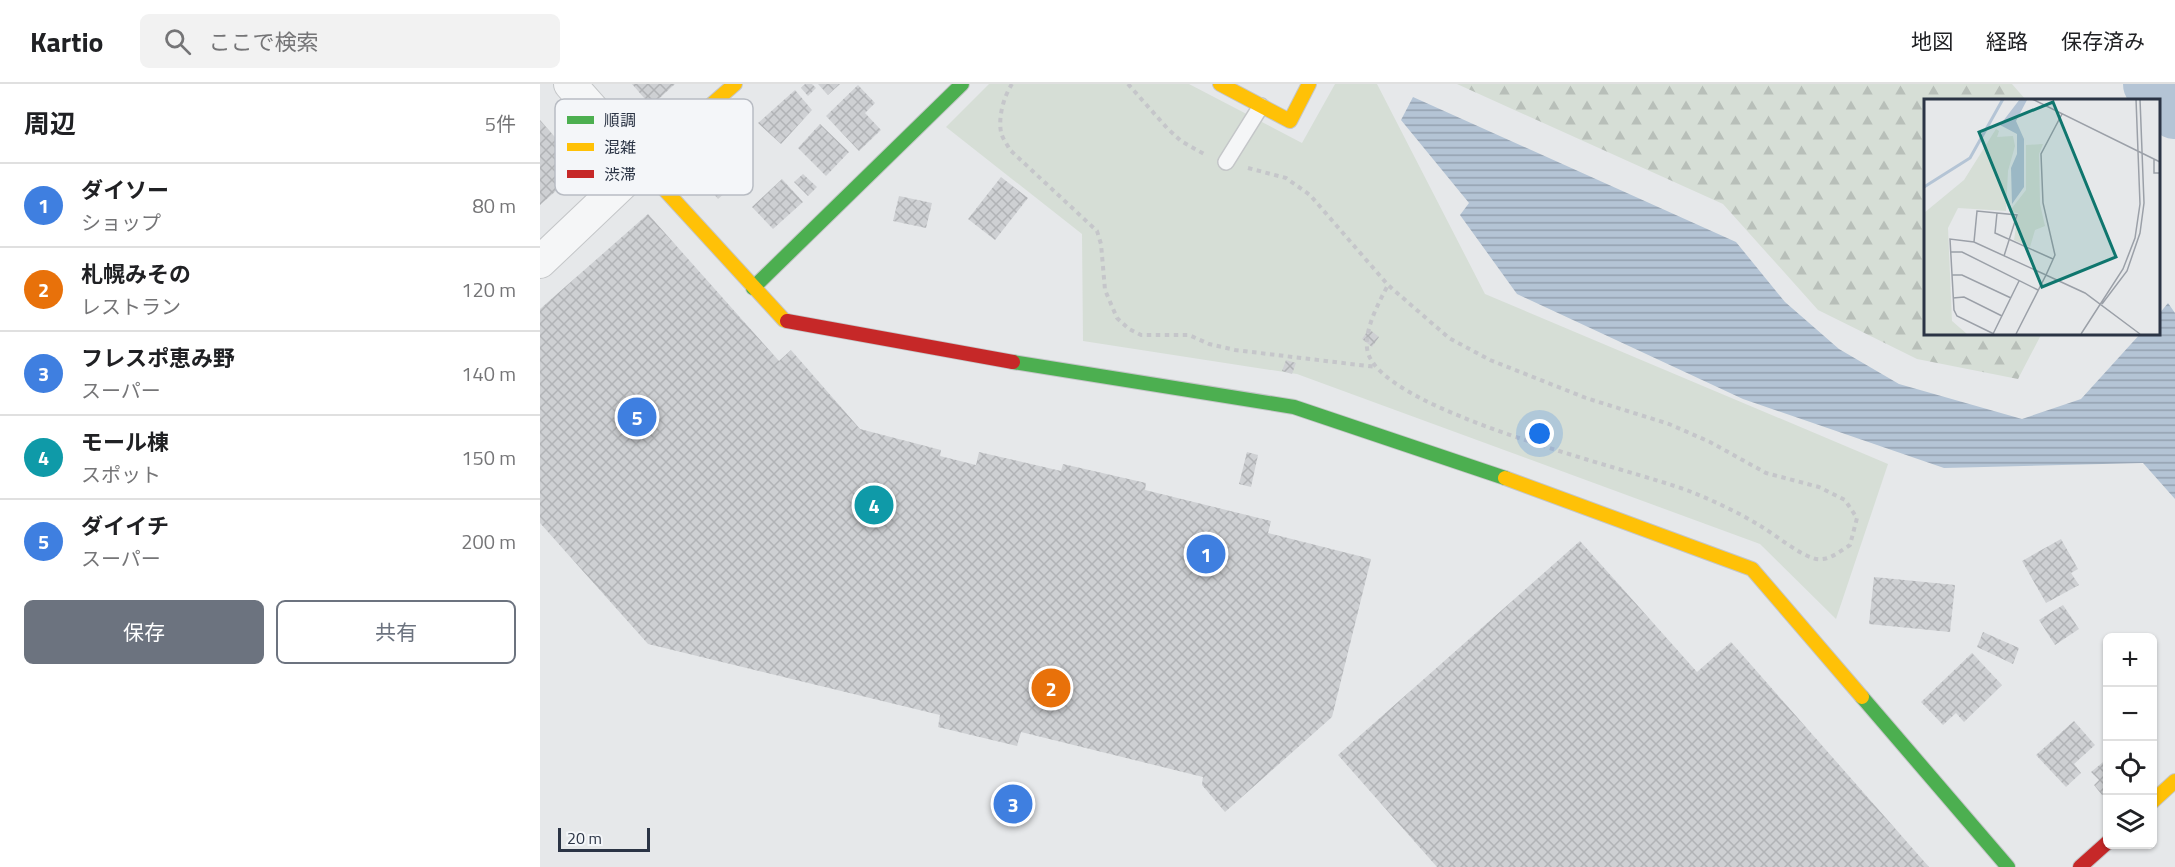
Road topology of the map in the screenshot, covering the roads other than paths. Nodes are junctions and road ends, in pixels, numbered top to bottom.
1 (570, 84) edge
2 (735, 84) edge
3 (962, 84) edge
4 (1220, 84) edge
5 (1309, 84) edge
6 (583, 99) edge
7 (718, 99) edge
8 (1262, 106) junction
9 (1226, 162) road end
10 (610, 195) edge
11 (669, 195) edge
12 (540, 262) edge
13 (753, 288) junction
14 (2175, 782) edge
15 (2157, 798) edge
16 (2103, 846) edge
17 (2008, 867) edge
18 (2079, 867) edge

1 - 6 street
2 - 7 street
3 - 13 street
4 - 8 street
5 - 8 street
8 - 9 lane
10 - 12 street
11 - 13 street
13 - 17 street
14 - 15 street
16 - 18 street

